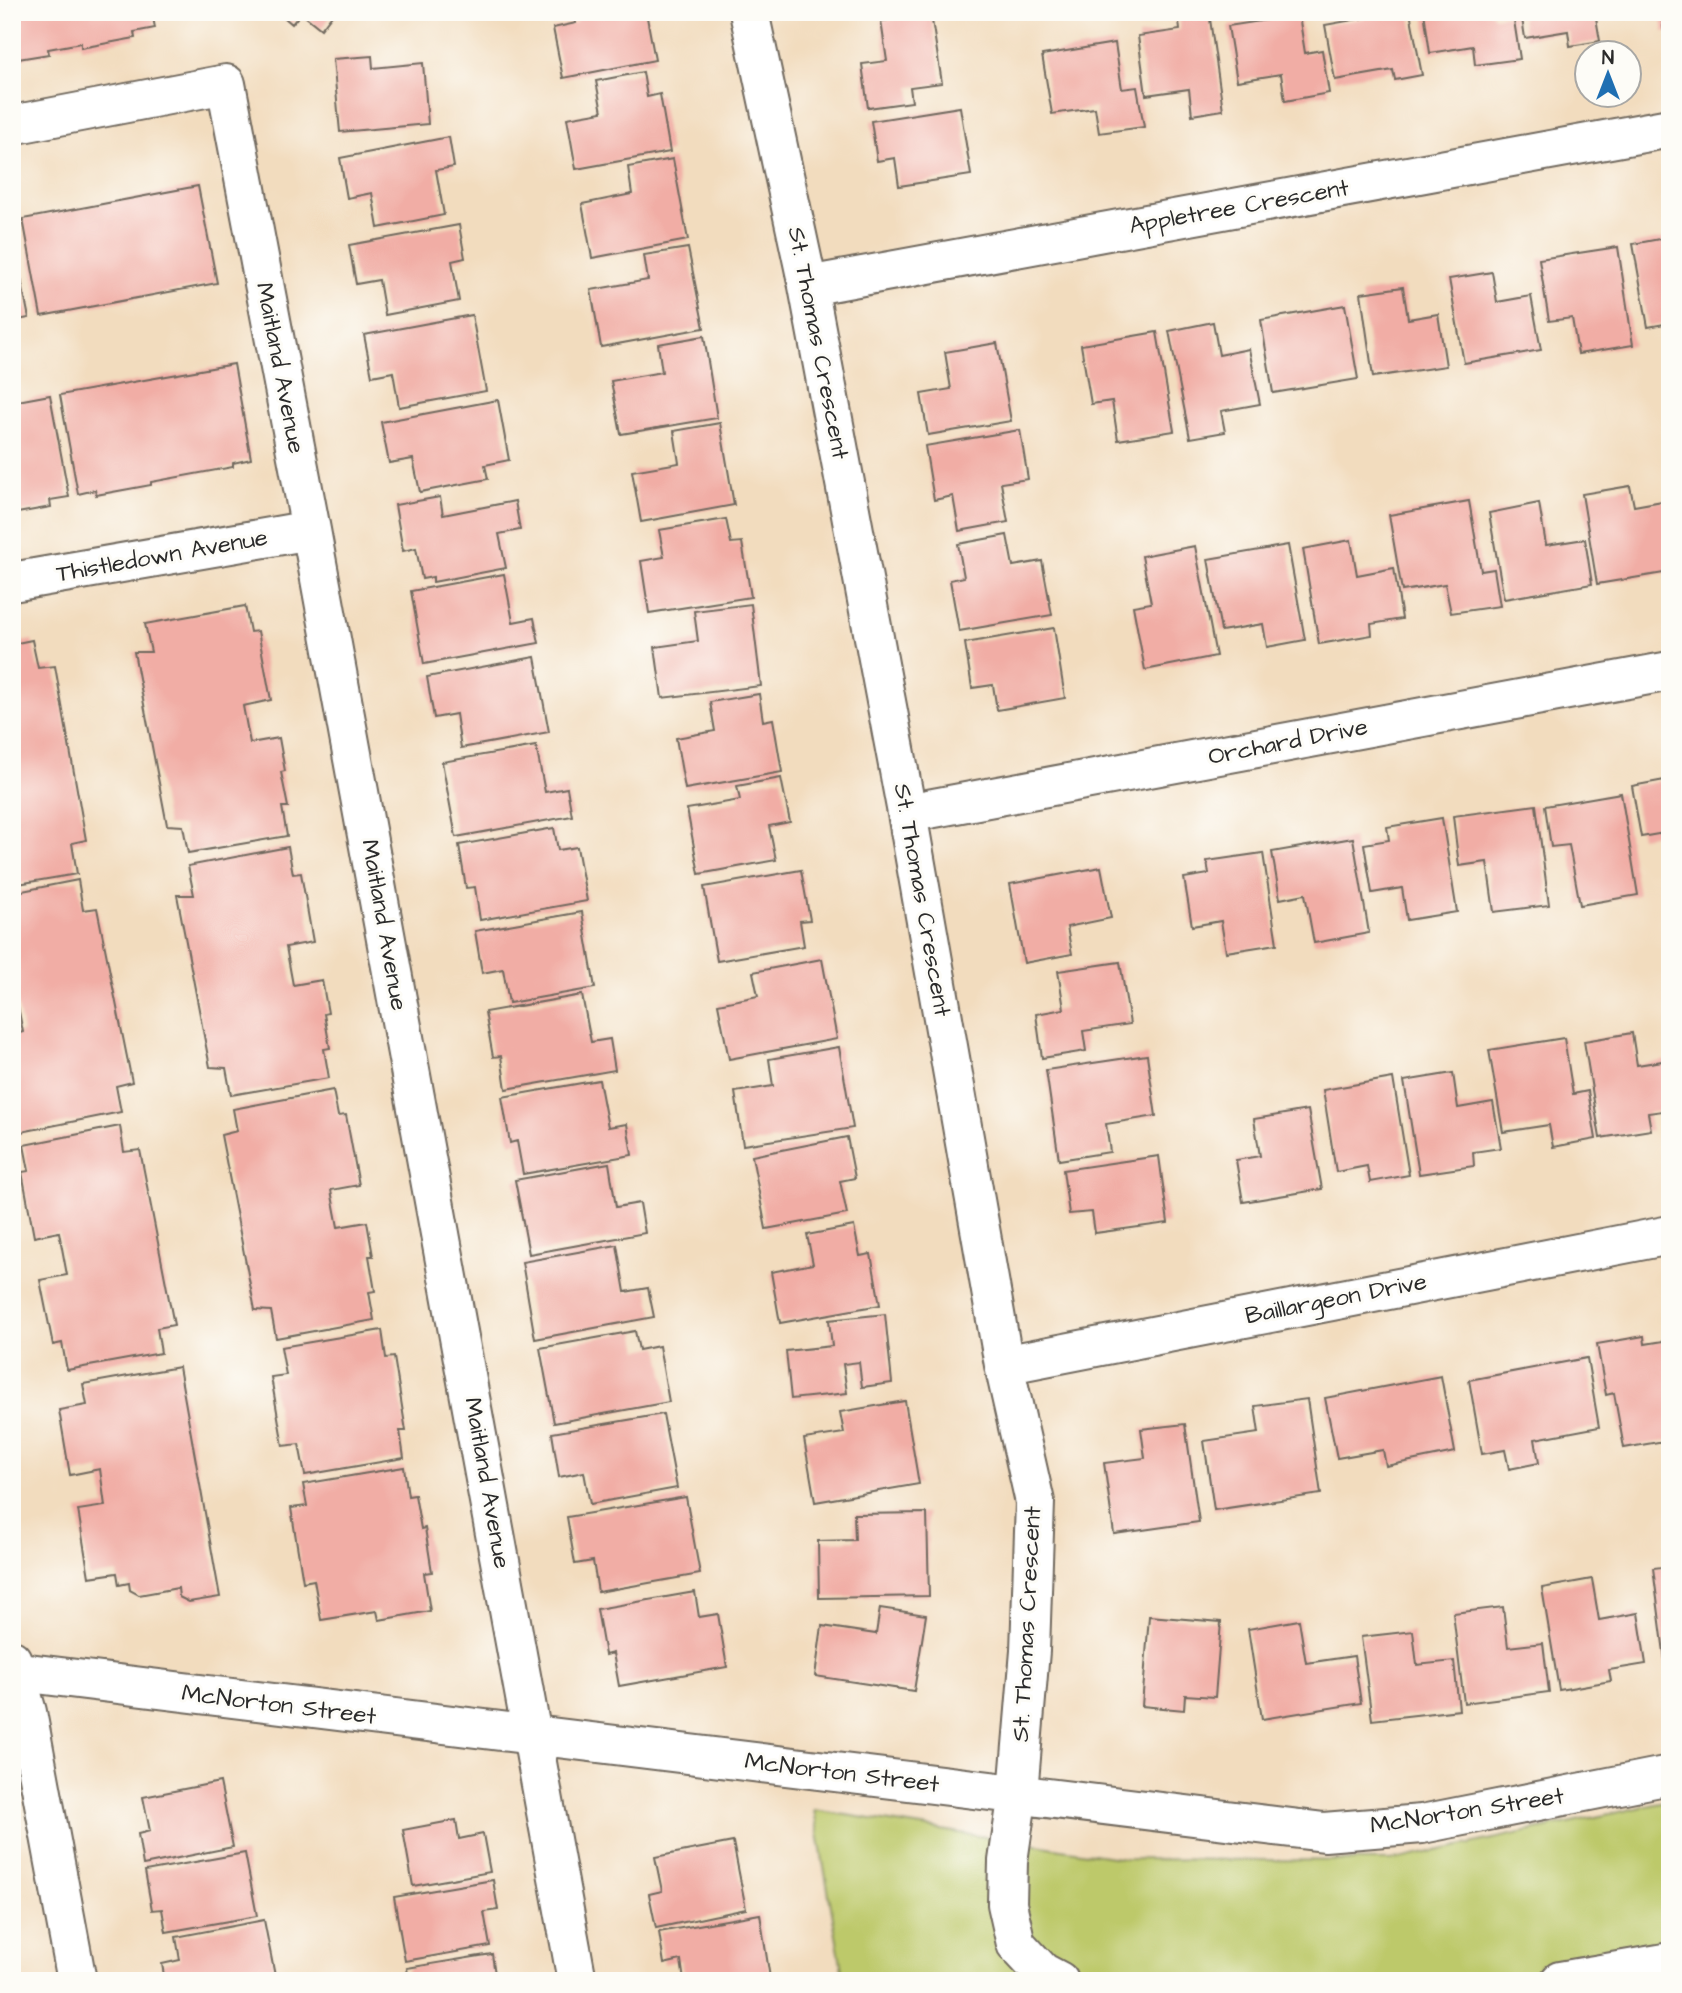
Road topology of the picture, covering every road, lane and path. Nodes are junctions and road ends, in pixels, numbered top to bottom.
1 (749, 12) edge
2 (12, 125) edge
3 (1670, 128) edge
4 (808, 286) junction
5 (312, 530) junction
6 (12, 582) edge
7 (1670, 671) edge
8 (907, 813) junction
9 (1670, 1235) edge
10 (1003, 1365) junction
11 (13, 1668) edge
12 (534, 1737) junction
13 (1670, 1775) edge
14 (1018, 1793) junction
15 (1665, 1963) dead end
16 (77, 1981) edge
17 (577, 1981) edge
18 (1059, 1981) edge
19 (1560, 1981) edge

1 - 4 street, St. Thomas Crescent
2 - 5 street, Maitland Avenue
3 - 4 street, Appletree Crescent
4 - 8 street, St. Thomas Crescent
5 - 6 street, Thistledown Avenue
5 - 12 street, Maitland Avenue
7 - 8 street, Orchard Drive
8 - 10 street, St. Thomas Crescent
9 - 10 street, Baillargeon Drive
10 - 14 street, St. Thomas Crescent
11 - 12 street, McNorton Street
11 - 16 street
12 - 14 street, McNorton Street
12 - 17 street, Maitland Avenue
13 - 14 street, McNorton Street
14 - 18 street, St. Thomas Crescent
15 - 19 street

